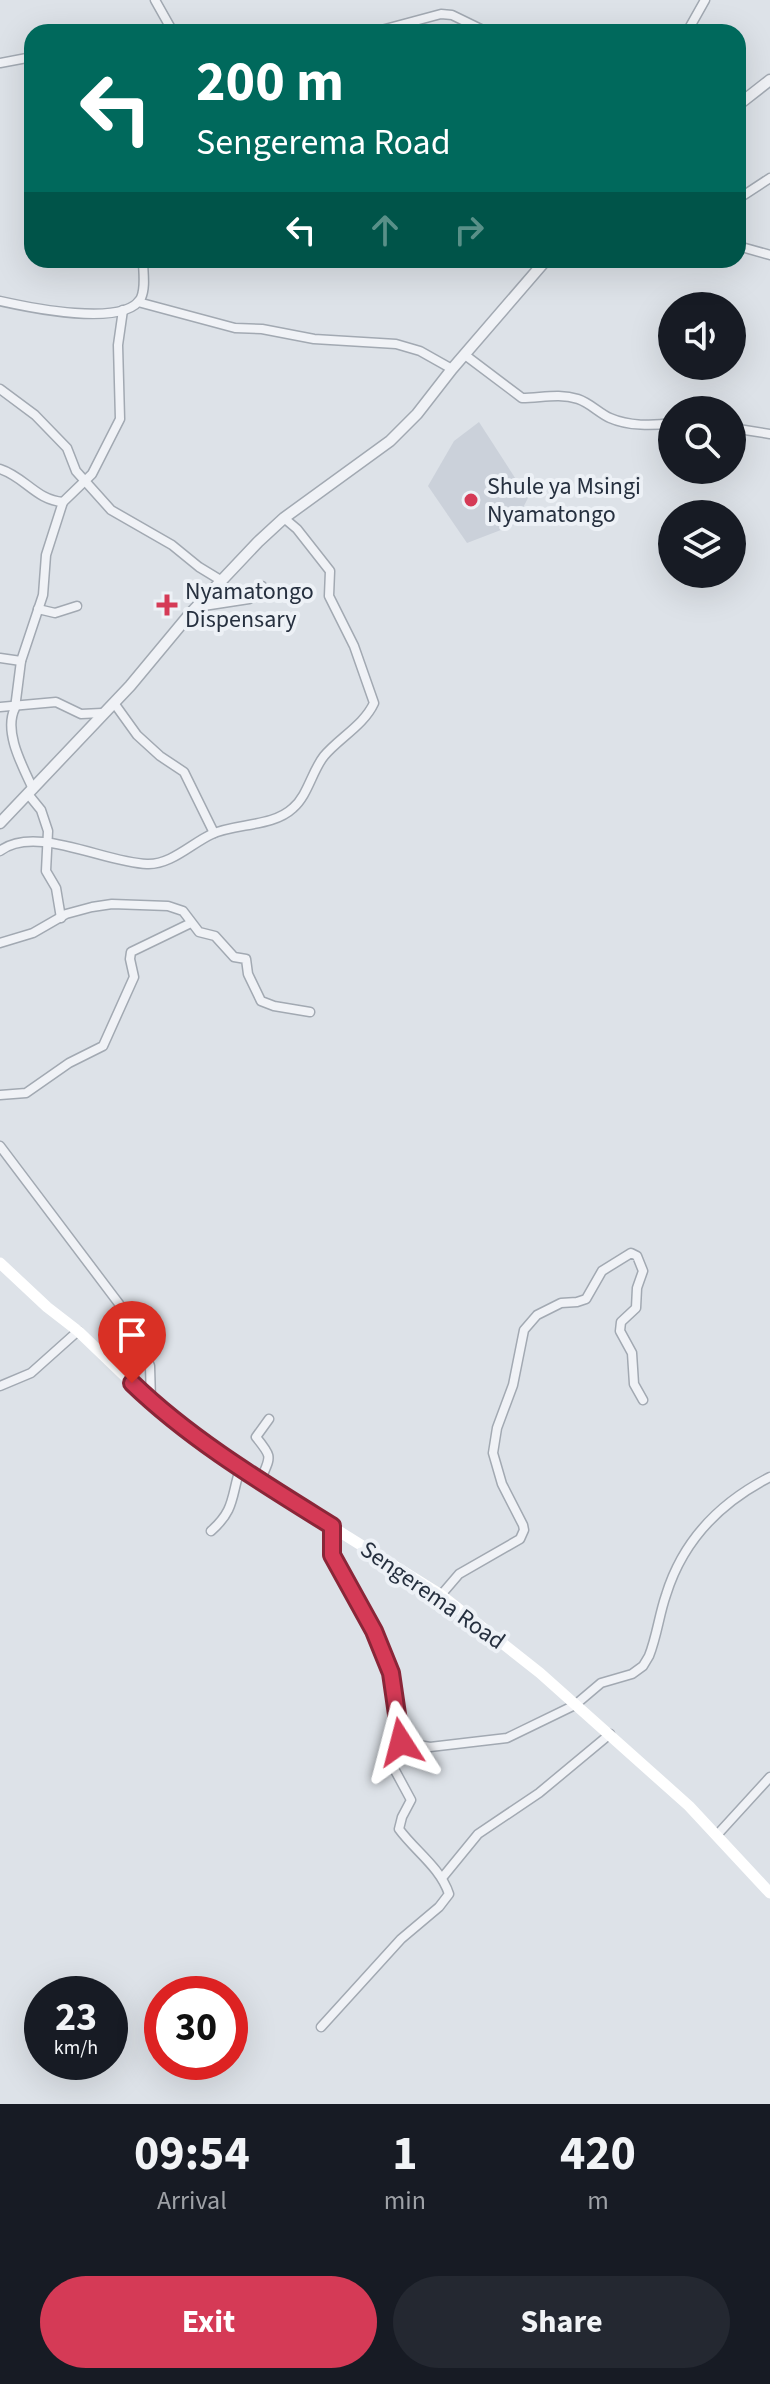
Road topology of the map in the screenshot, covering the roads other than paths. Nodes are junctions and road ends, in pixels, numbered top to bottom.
1 (155, 0) edge
2 (705, 0) edge
3 (168, 24) edge
4 (404, 24) edge
5 (471, 24) edge
6 (692, 24) edge
7 (24, 58) edge
8 (0, 63) edge
9 (770, 80) edge
10 (746, 99) edge
11 (770, 178) edge
12 (746, 194) edge
13 (746, 248) edge
14 (770, 255) edge
15 (143, 268) edge
16 (539, 268) edge
17 (0, 301) edge
18 (138, 302) junction
19 (123, 310) junction
20 (465, 355) junction
21 (452, 369) junction
22 (0, 389) edge
23 (658, 425) edge
24 (746, 430) edge
25 (770, 434) edge
26 (0, 469) edge
27 (85, 481) junction
28 (63, 502) junction
29 (284, 518) junction
30 (222, 581) junction
31 (262, 586) dead end
32 (77, 606) dead end
33 (196, 607) junction
34 (38, 609) junction
35 (0, 658) edge
36 (21, 661) junction
37 (114, 703) junction
38 (0, 707) edge
39 (15, 708) junction
40 (102, 713) junction
41 (31, 792) junction
42 (0, 823) edge
43 (214, 833) junction
44 (49, 843) junction
45 (0, 851) edge
46 (61, 918) junction
47 (191, 923) junction
48 (0, 943) edge
49 (310, 1012) dead end
50 (0, 1095) edge
51 (0, 1146) edge
52 (0, 1263) edge
53 (78, 1331) junction
54 (0, 1386) edge
55 (643, 1400) dead end
56 (151, 1401) junction
57 (269, 1419) dead end
58 (240, 1469) junction
59 (770, 1477) edge
60 (260, 1482) junction
61 (332, 1526) junction
62 (211, 1531) dead end
63 (441, 1595) junction
64 (575, 1705) junction
65 (610, 1734) junction
66 (401, 1742) junction
67 (770, 1777) edge
68 (717, 1835) junction
69 (442, 1878) junction
70 (770, 1893) edge
71 (321, 2027) dead end

1 - 3 street
2 - 6 street
4 - 5 street
7 - 8 street
9 - 10 street
11 - 12 street
13 - 14 street
15 - 18 street
16 - 20 street
17 - 19 street
18 - 19 street
18 - 21 street
19 - 27 street
20 - 21 street
20 - 23 street
21 - 29 street
22 - 27 street
24 - 25 street
26 - 28 street
27 - 28 street
27 - 30 street
28 - 34 street
29 - 30 street
29 - 43 street
30 - 33 street
31 - 33 street
32 - 34 street
33 - 37 street
34 - 36 street
35 - 36 street
36 - 39 street
37 - 40 street
37 - 43 street
38 - 39 street
39 - 40 street
39 - 41 street
40 - 41 street
41 - 42 street
41 - 44 street
43 - 44 street
44 - 45 street
44 - 46 street
46 - 47 street
46 - 48 street
47 - 49 street
47 - 50 street
51 - 56 street
52 - 53 main road, Sengerema Road
53 - 54 street
53 - 56 main road, Sengerema Road
55 - 63 street
56 - 58 main road, Sengerema Road
57 - 60 street
58 - 60 main road, Sengerema Road
58 - 62 street
59 - 64 street
60 - 61 main road, Sengerema Road
61 - 63 main road, Sengerema Road
61 - 66 street
63 - 64 main road, Sengerema Road
64 - 65 main road, Sengerema Road
64 - 66 street
65 - 68 main road, Sengerema Road
65 - 69 street
66 - 69 street
67 - 68 street
68 - 70 main road, Sengerema Road
69 - 71 street

